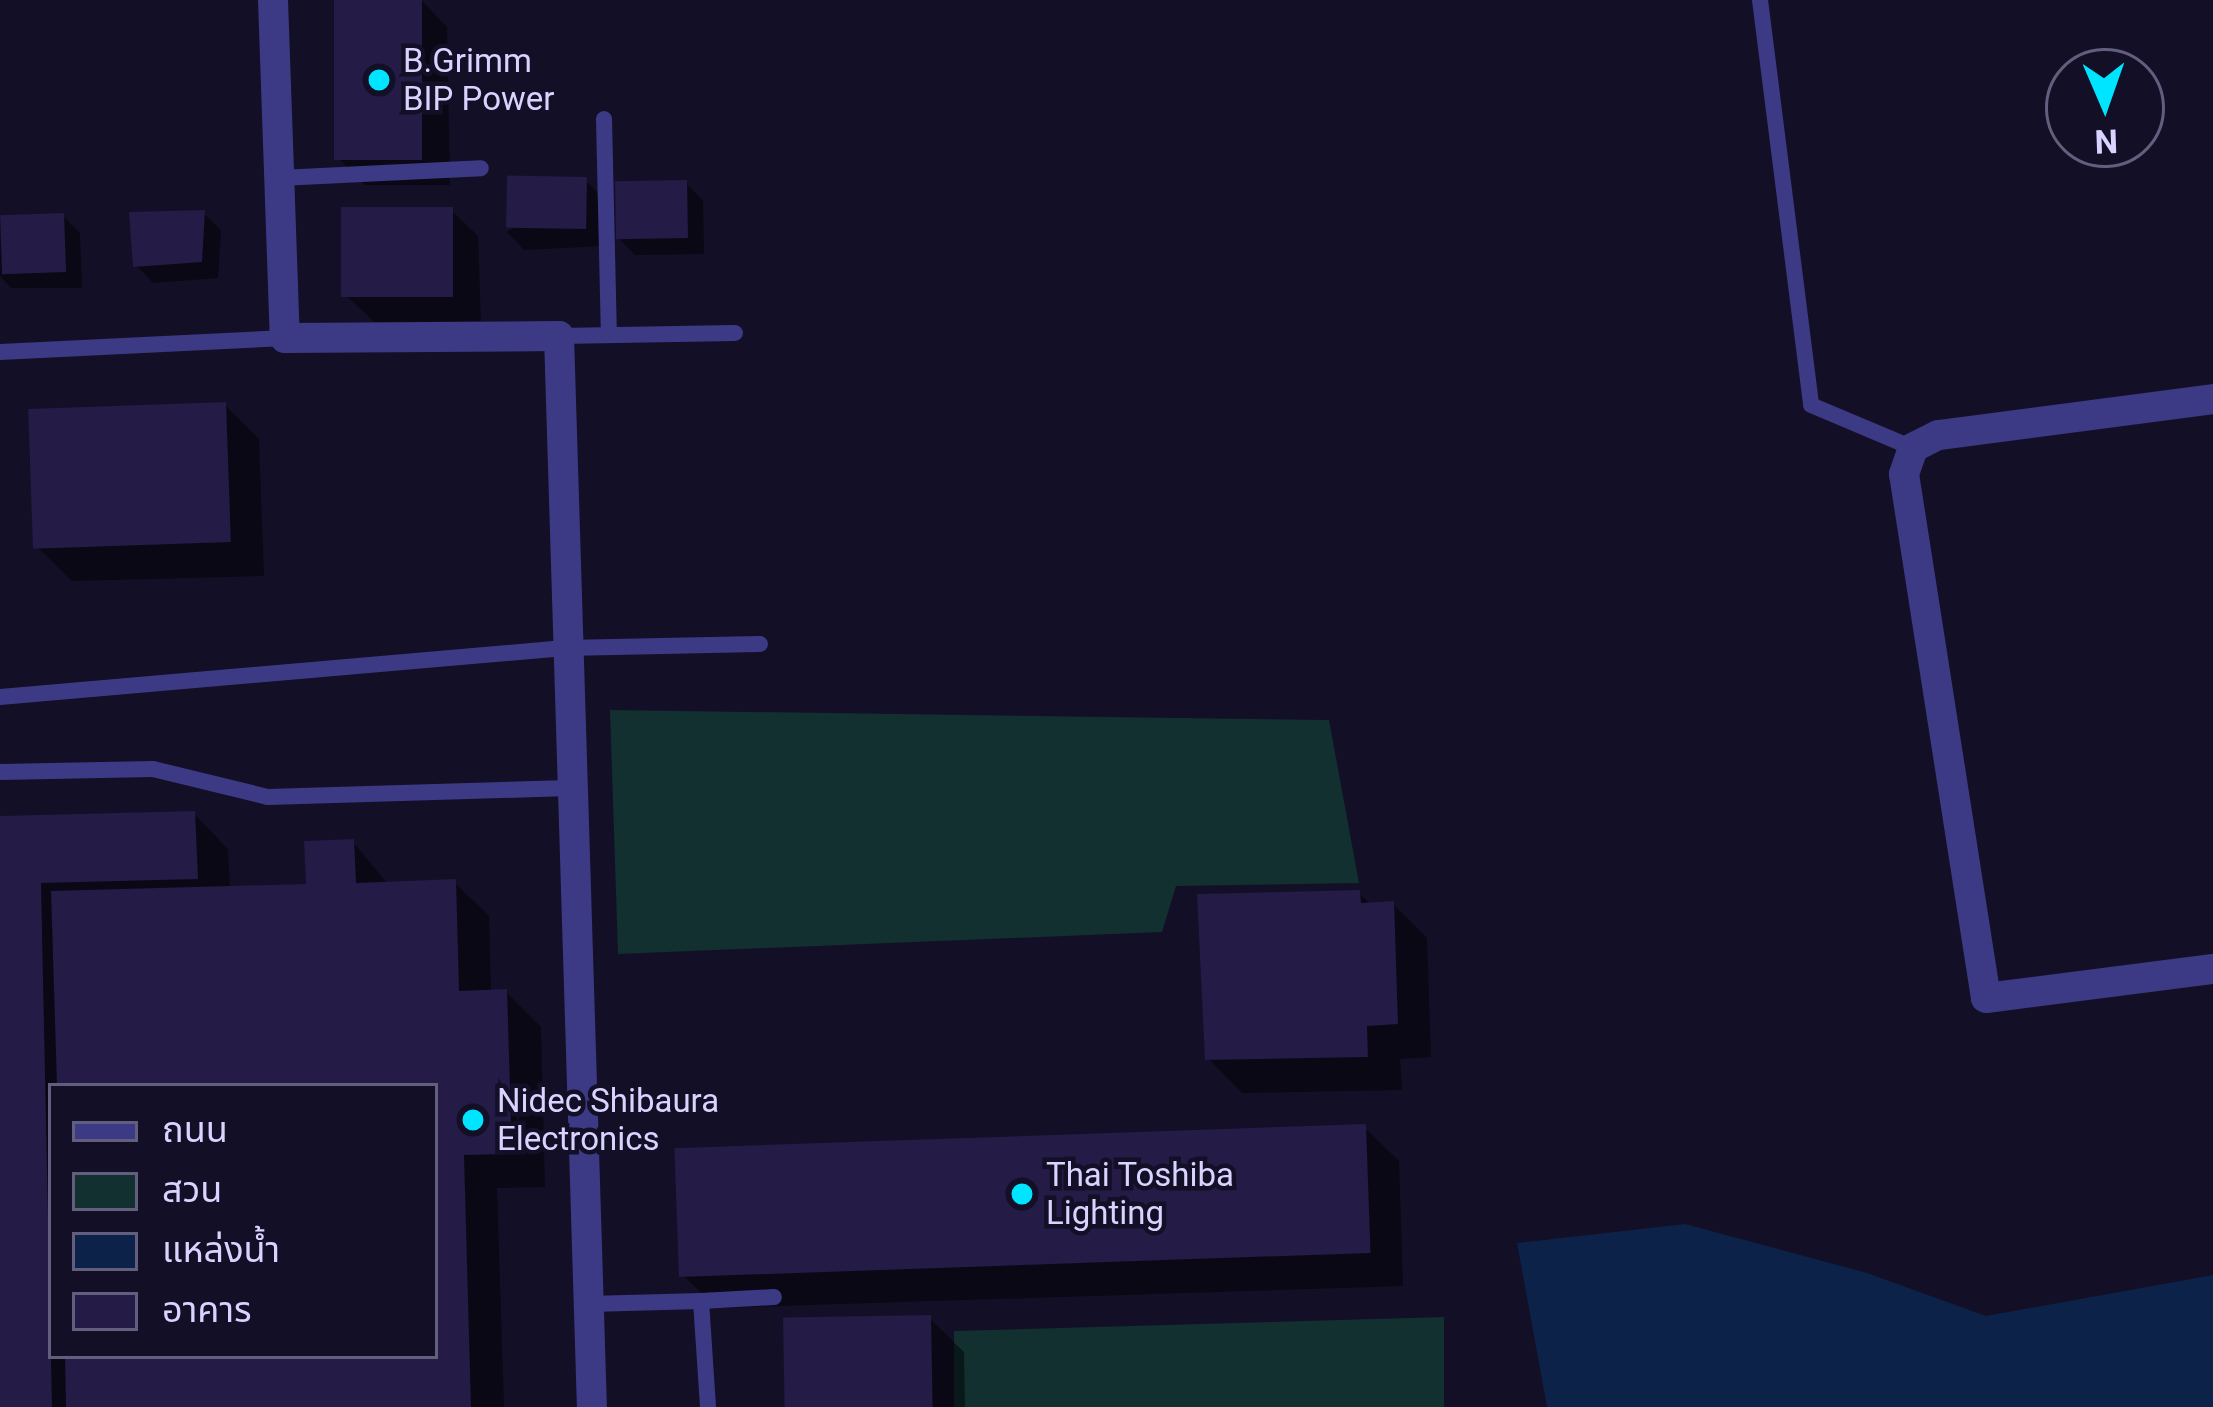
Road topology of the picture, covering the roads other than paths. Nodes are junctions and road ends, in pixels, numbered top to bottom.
1 (273, 0) edge
2 (1760, 0) edge
3 (604, 119) dead end
4 (481, 168) dead end
5 (280, 178) junction
6 (735, 333) dead end
7 (608, 334) junction
8 (559, 336) junction
9 (284, 338) junction
10 (0, 352) edge
11 (2213, 399) edge
12 (1913, 448) junction
13 (760, 644) dead end
14 (565, 648) junction
15 (0, 697) edge
16 (0, 772) edge
17 (569, 788) junction
18 (2213, 969) edge
19 (774, 1298) dead end
20 (701, 1301) junction
21 (589, 1304) junction
22 (592, 1407) edge
23 (708, 1407) edge

1 - 5 street
2 - 12 lane
3 - 7 lane
4 - 5 lane
5 - 9 street
6 - 7 lane
7 - 8 lane
8 - 9 street
8 - 14 street
9 - 10 lane
11 - 12 street
12 - 18 street
13 - 14 lane
14 - 15 lane
14 - 17 street
16 - 17 lane
17 - 21 street
19 - 20 lane
20 - 21 lane
20 - 23 lane
21 - 22 street

